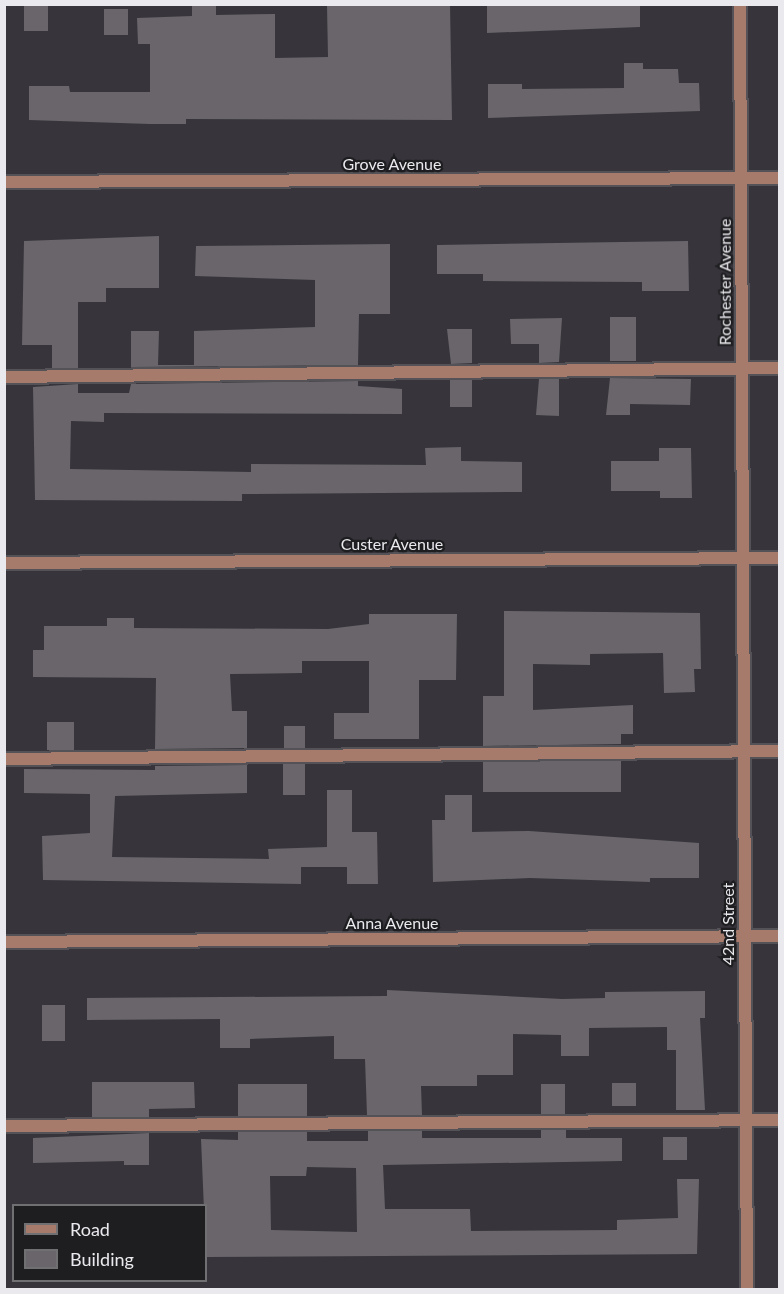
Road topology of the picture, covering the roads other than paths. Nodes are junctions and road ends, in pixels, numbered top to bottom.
1 (740, 4) edge
2 (780, 178) edge
3 (742, 179) junction
4 (4, 182) edge
5 (741, 368) junction
6 (780, 368) edge
7 (4, 377) edge
8 (780, 558) edge
9 (743, 559) junction
10 (4, 563) edge
11 (743, 751) junction
12 (780, 751) edge
13 (4, 759) edge
14 (780, 936) edge
15 (744, 937) junction
16 (4, 942) edge
17 (780, 1120) edge
18 (747, 1121) junction
19 (4, 1126) edge
20 (747, 1290) edge

1 - 3 street, Rochester Avenue
2 - 3 street, Grove Avenue
3 - 4 street, Grove Avenue
3 - 5 street, Rochester Avenue
5 - 6 street
5 - 7 street
5 - 9 street, Rochester Avenue
8 - 9 street, Custer Avenue
9 - 10 street, Custer Avenue
9 - 11 street, 42nd Street
11 - 12 street
11 - 13 street
11 - 15 street, 42nd Street
14 - 15 street, Anna Avenue
15 - 16 street, Anna Avenue
15 - 18 street, 42nd Street
17 - 18 street
18 - 19 street
18 - 20 street, 42nd Street

